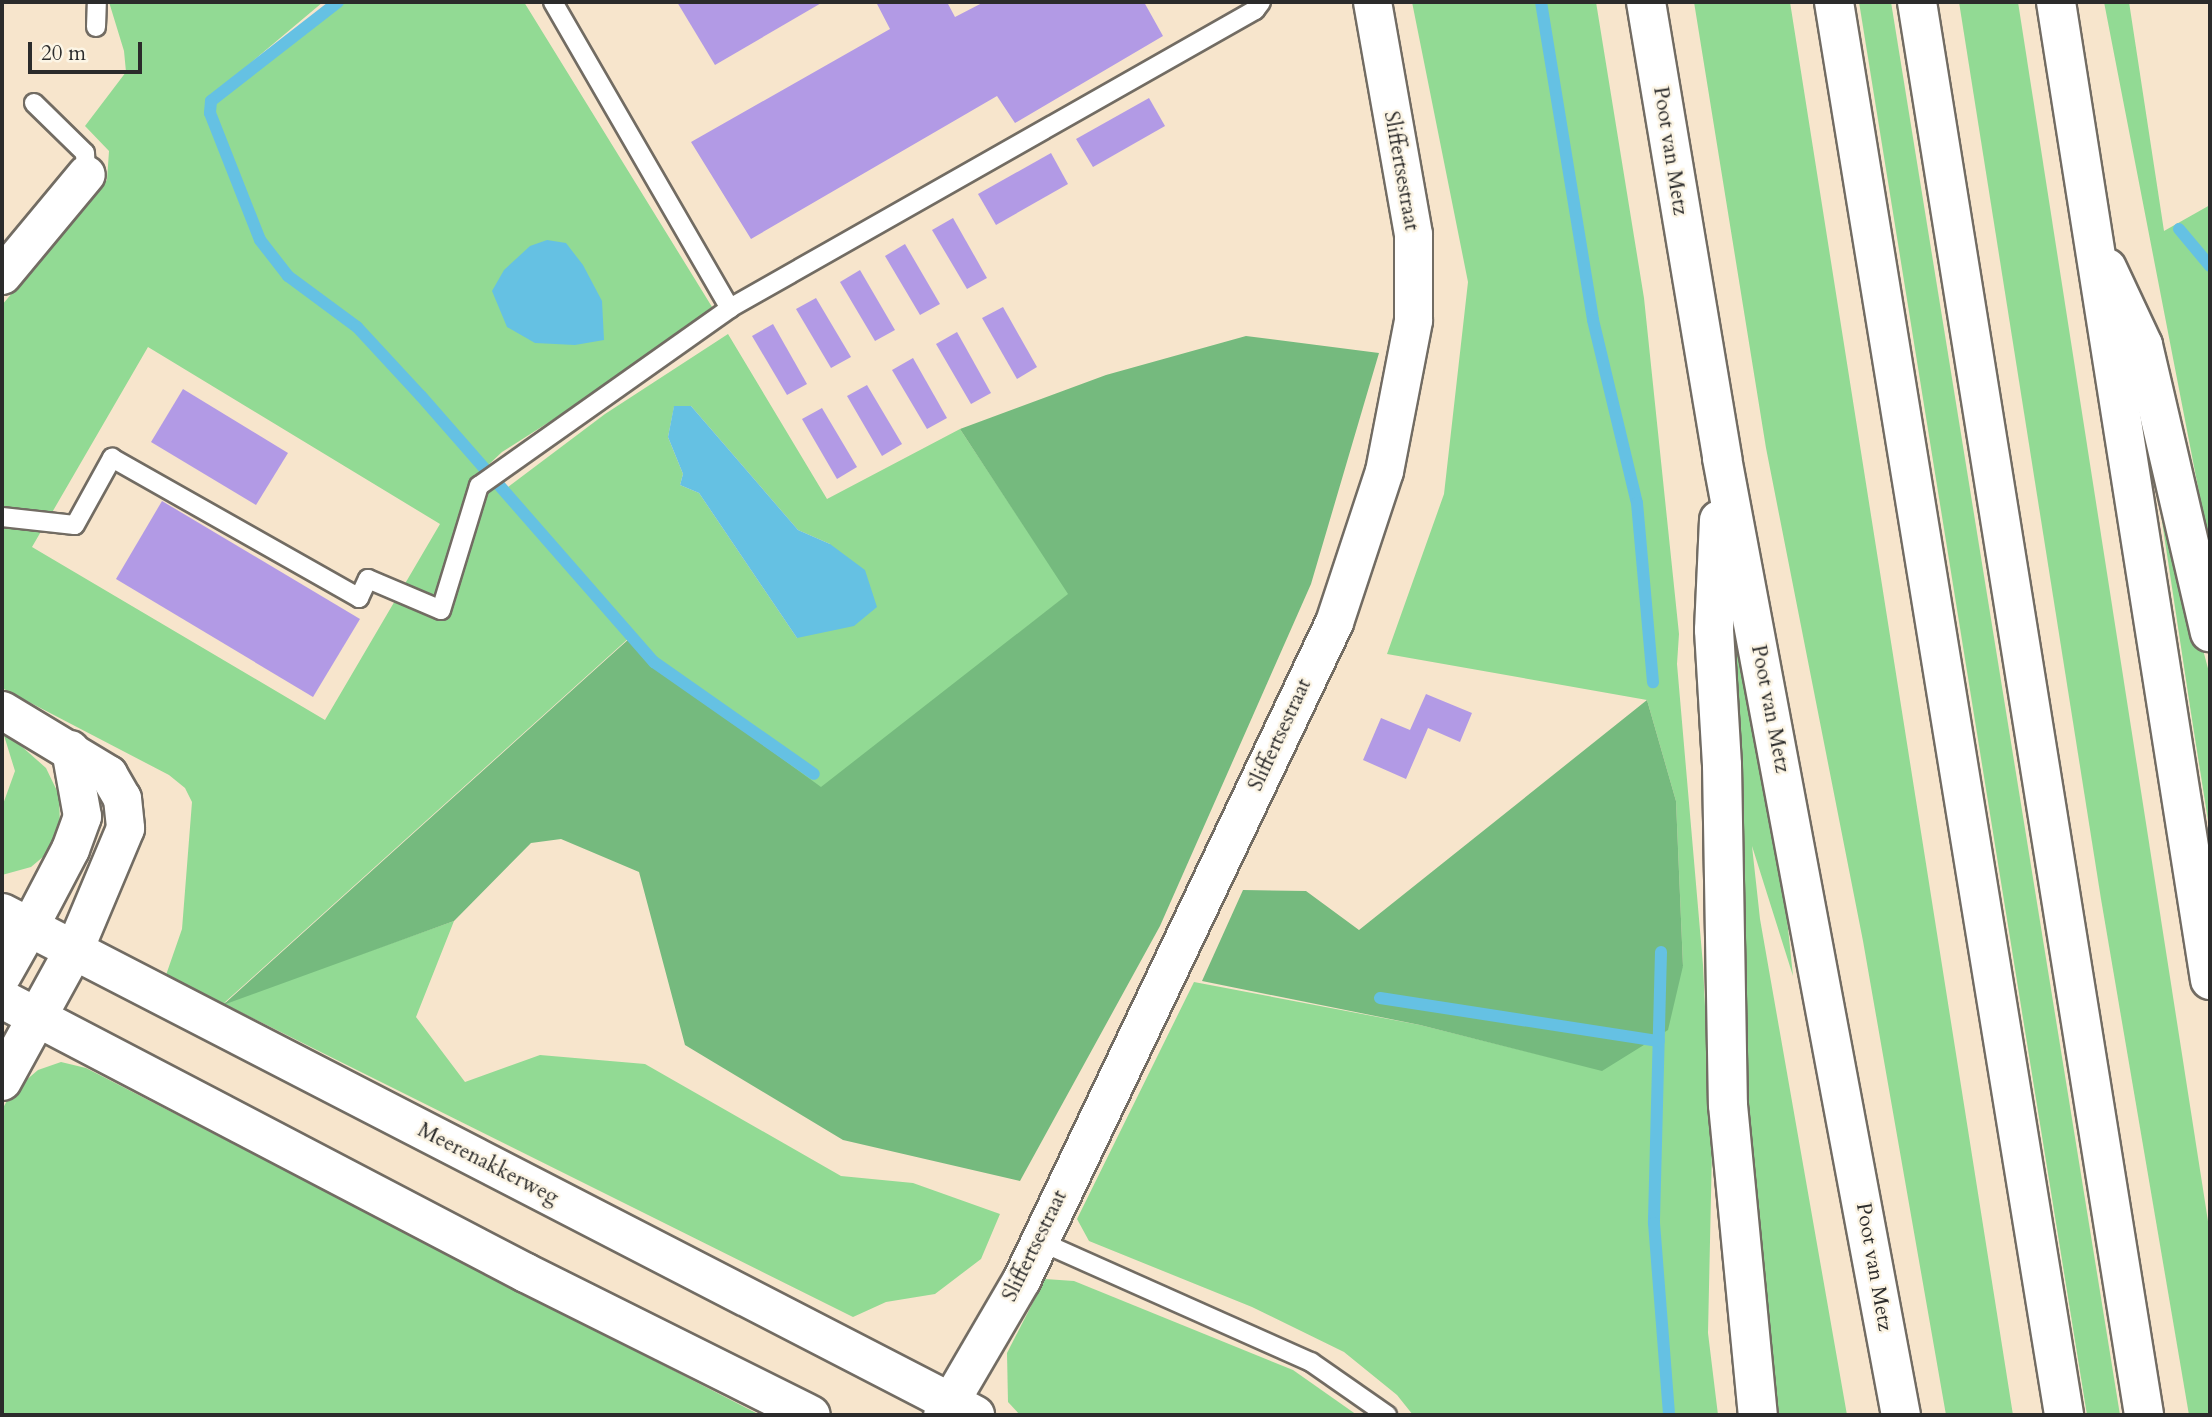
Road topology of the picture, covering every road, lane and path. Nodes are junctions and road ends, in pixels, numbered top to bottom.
1 (97, 2) edge
2 (553, 2) edge
3 (1261, 2) edge
4 (1371, 2) edge
5 (1646, 2) edge
6 (1834, 2) edge
7 (1917, 2) edge
8 (2056, 2) edge
9 (96, 27) dead end
10 (34, 103) dead end
11 (86, 174) joint
12 (2094, 245) junction
13 (2, 275) edge
14 (730, 308) junction
15 (1722, 458) junction
16 (2, 517) edge
17 (2210, 632) edge
18 (2, 710) edge
19 (70, 749) junction
20 (16, 920) edge
21 (73, 951) junction
22 (2, 975) edge
23 (2210, 980) edge
24 (2, 999) edge
25 (36, 1019) junction
26 (2, 1082) edge
27 (1039, 1241) junction
28 (955, 1411) edge
29 (811, 1415) edge
30 (1387, 1415) edge
31 (1758, 1415) edge
32 (1901, 1415) edge
33 (2064, 1415) edge
34 (2144, 1415) edge

1 - 9 lane
2 - 14 lane
3 - 14 lane
4 - 27 street, Sliffertsestraat
5 - 15 main road, Poot van Metz
6 - 33 main road
7 - 34 main road
8 - 12 main road
10 - 11 lane
11 - 13 street
12 - 17 main road
12 - 23 main road
14 - 16 lane
15 - 31 main road
15 - 32 main road, Poot van Metz
18 - 19 street
19 - 20 street
19 - 21 street
20 - 21 main road, Meerenakkerweg
20 - 22 main road
21 - 25 main road
21 - 28 main road, Meerenakkerweg
24 - 25 main road
25 - 26 main road
25 - 29 main road
27 - 28 street, Sliffertsestraat
27 - 30 lane

